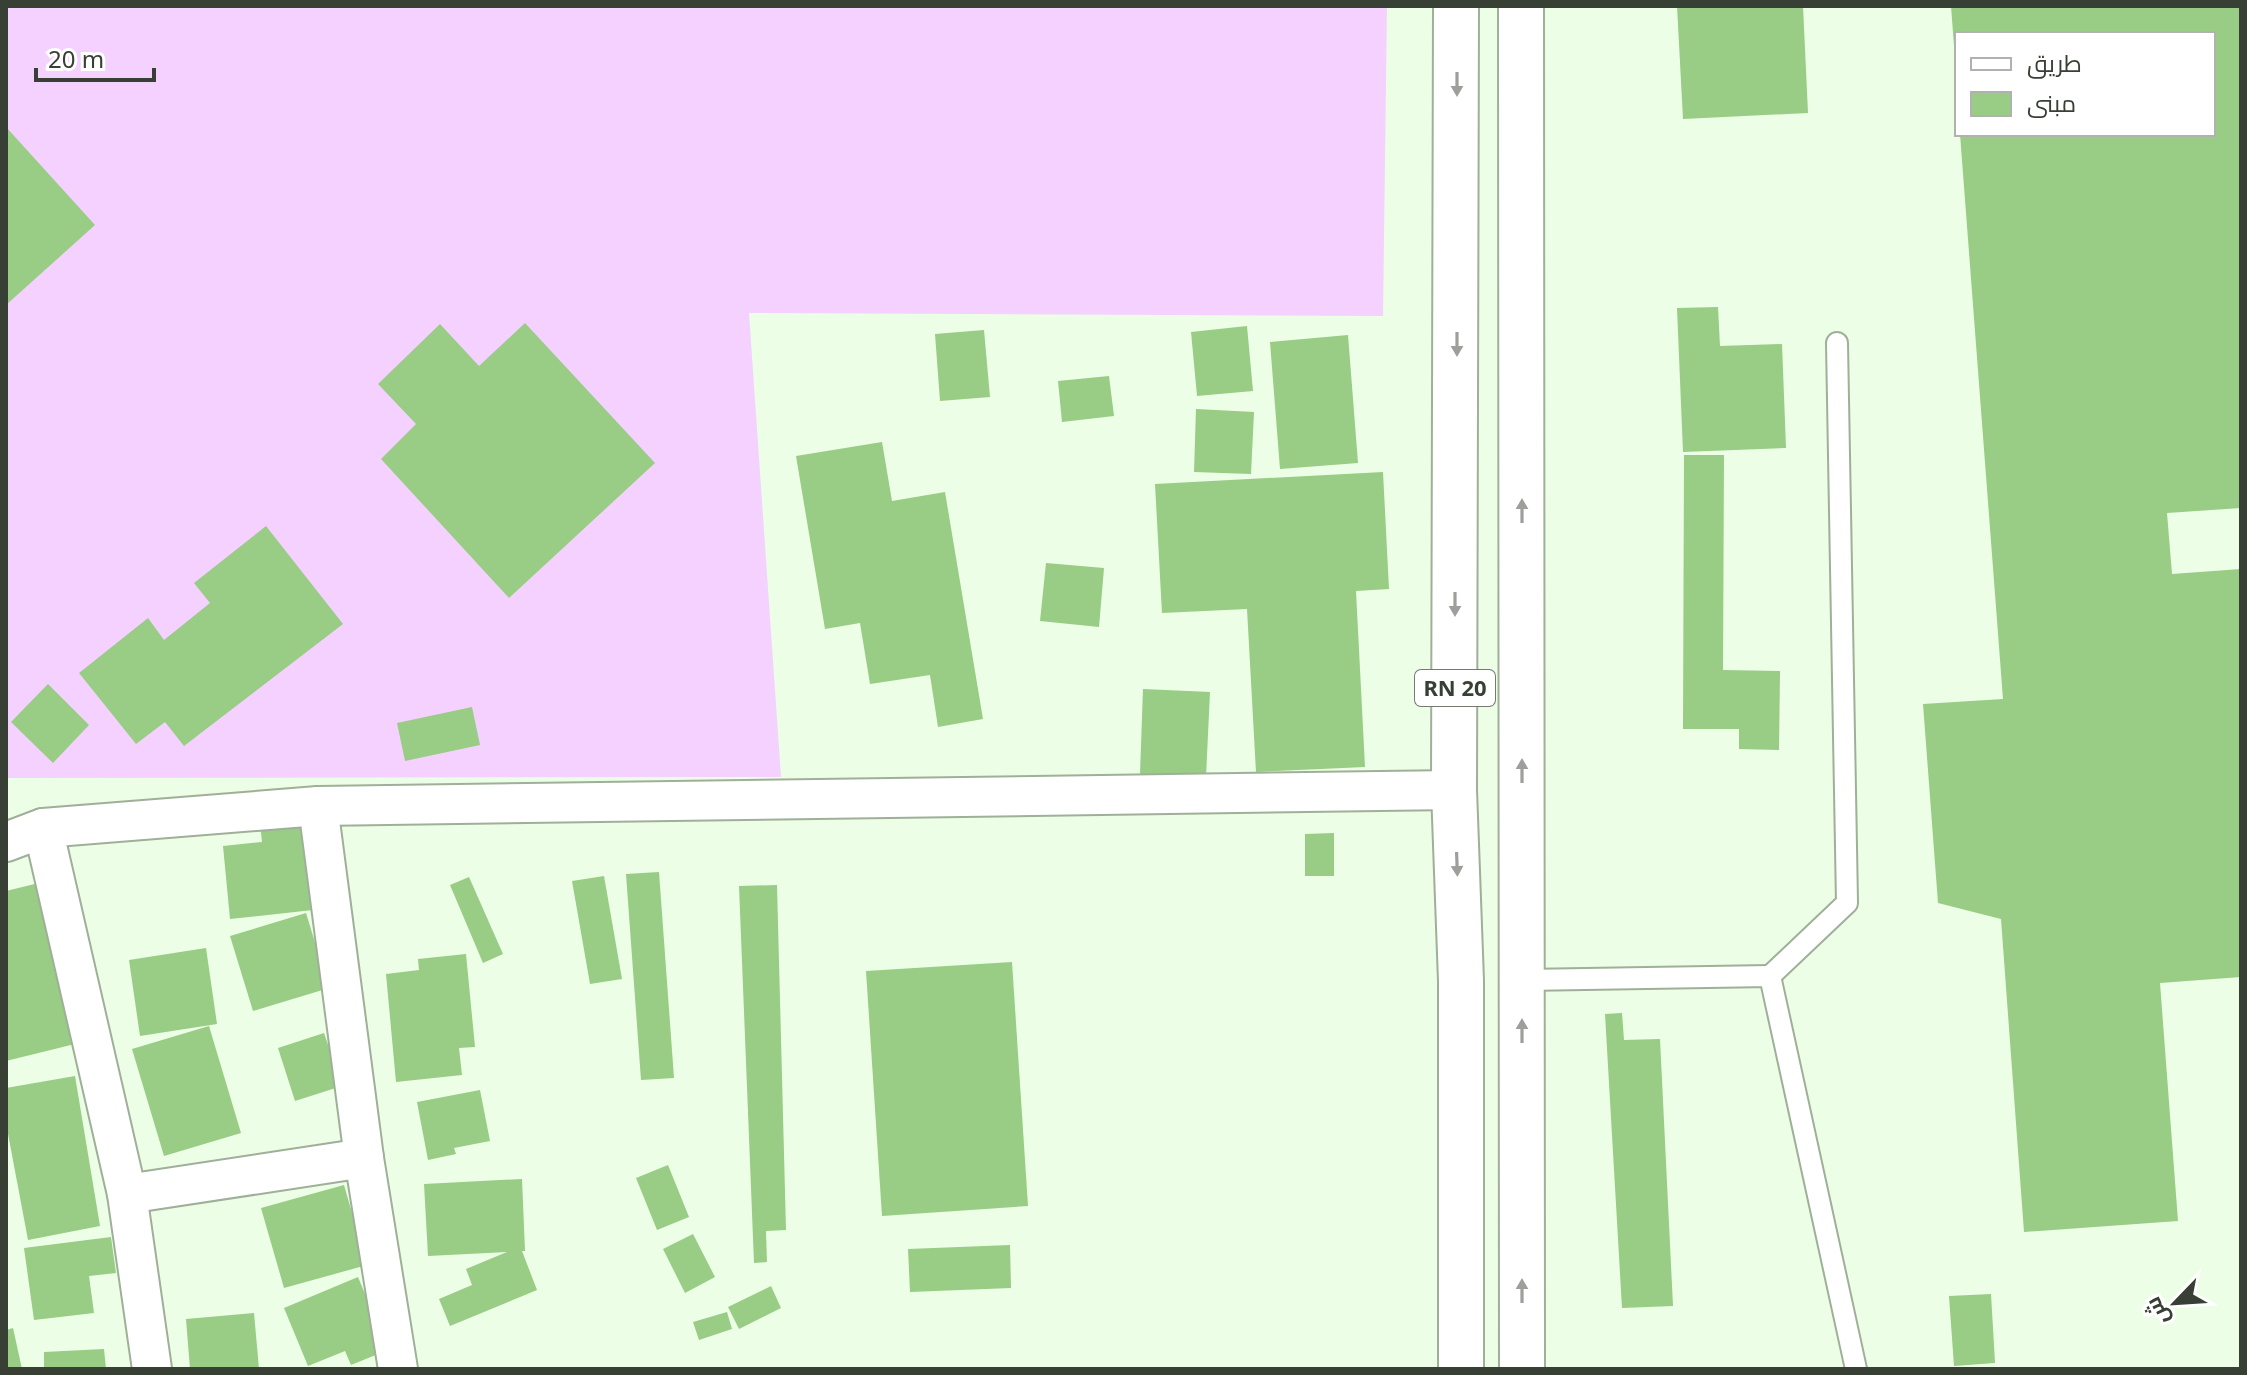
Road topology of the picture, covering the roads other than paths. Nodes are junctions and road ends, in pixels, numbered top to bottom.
1 (1456, 6) edge
2 (1521, 6) edge
3 (1837, 343) dead end
4 (1454, 790) junction
5 (318, 806) junction
6 (43, 828) junction
7 (6, 842) edge
8 (1770, 976) junction
9 (1522, 980) junction
10 (364, 1158) junction
11 (127, 1194) junction
12 (152, 1369) edge
13 (398, 1369) edge
14 (1461, 1369) edge
15 (1522, 1369) edge
16 (1856, 1369) edge

1 -> 4 highway, RN 20
9 -> 2 highway, RN 20
3 - 8 lane
4 - 5 street
4 -> 14 highway, RN 20
5 - 6 street
5 - 10 street
6 - 7 street
6 - 11 street
8 - 9 lane
8 - 16 lane
15 -> 9 highway, RN 20
10 - 11 street
10 - 13 street
11 - 12 street

